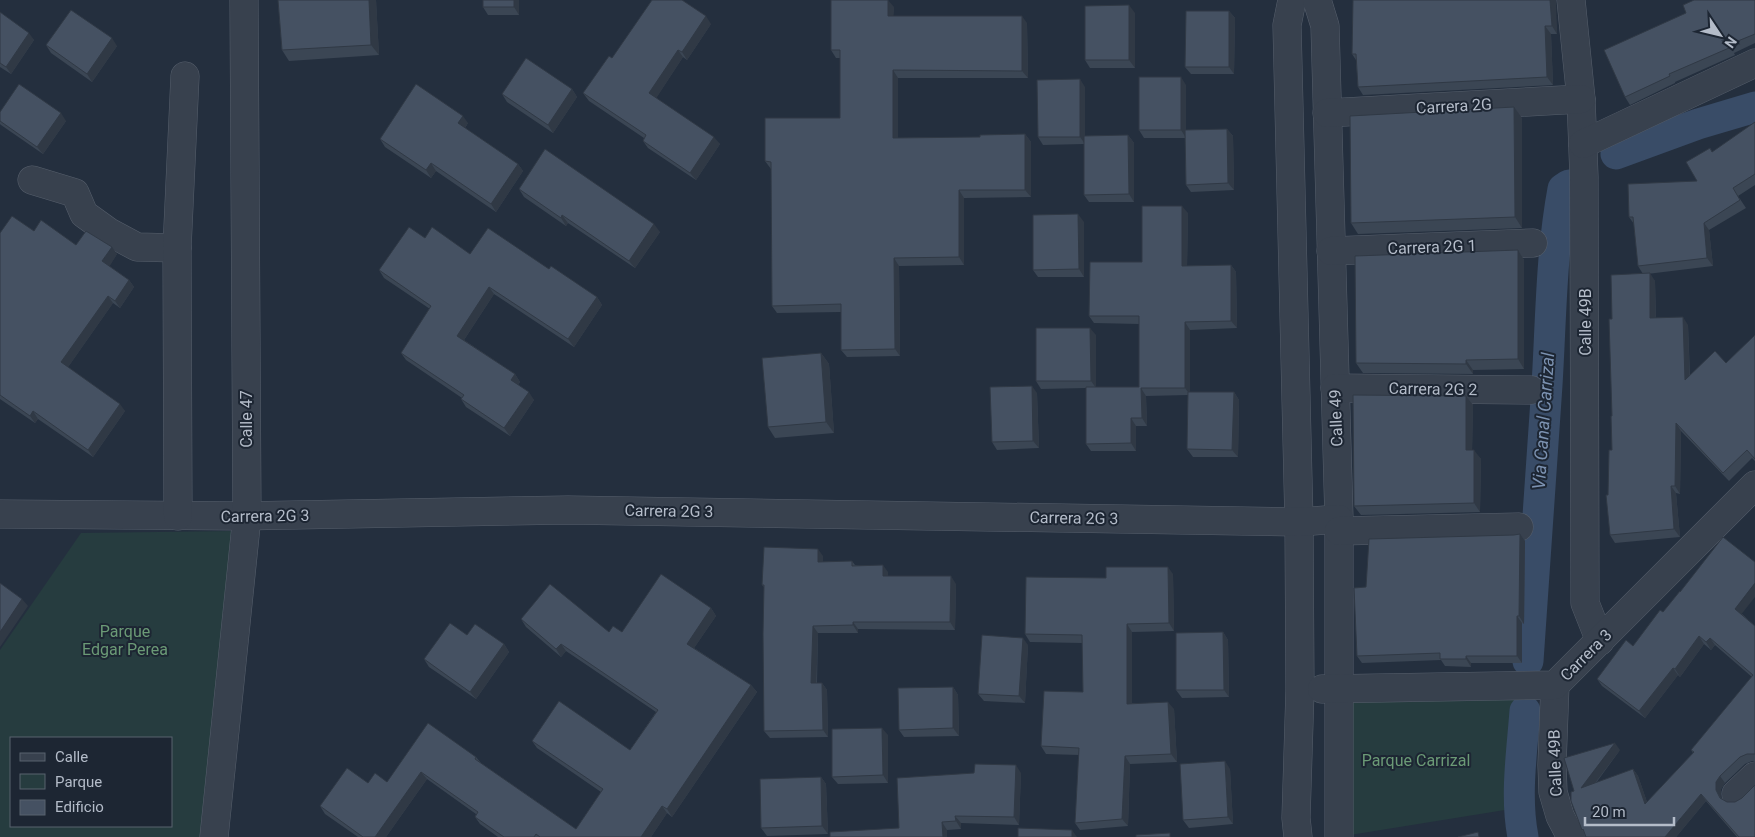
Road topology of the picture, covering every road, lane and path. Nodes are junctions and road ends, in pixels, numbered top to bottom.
1 (244, 0) edge
2 (1292, 0) edge
3 (1317, 0) edge
4 (1571, 0) edge
5 (1755, 62) edge
6 (185, 76) dead end
7 (1581, 100) junction
8 (1327, 113) junction
9 (1583, 144) junction
10 (32, 180) dead end
11 (1533, 243) dead end
12 (177, 248) junction
13 (1331, 251) junction
14 (1335, 388) junction
15 (1531, 390) dead end
16 (1755, 485) edge
17 (0, 514) edge
18 (178, 516) junction
19 (247, 516) junction
20 (1299, 522) junction
21 (1339, 525) junction
22 (1519, 527) dead end
23 (1600, 641) junction
24 (1555, 685) junction
25 (1339, 689) junction
26 (1300, 690) junction
27 (1755, 776) edge
28 (1736, 794) dead end
29 (214, 837) edge
30 (1298, 837) edge
31 (1339, 837) edge
32 (1571, 837) edge

1 - 19 street, Calle 47
2 - 20 street
3 - 8 street, Calle 49
4 - 7 street, Calle 49B
5 - 9 street
6 - 12 street
7 - 8 street, Carrera 2G
7 - 9 street, Calle 49B
8 - 13 street, Calle 49
9 - 23 street, Calle 49B
10 - 12 street
11 - 13 street, Carrera 2G 1
12 - 18 street
13 - 14 street, Calle 49
14 - 15 street, Carrera 2G 2
14 - 21 street, Calle 49
16 - 23 street, Carrera 3
17 - 18 street, Carrera 2G 3
18 - 19 street, Carrera 2G 3
19 - 20 street, Carrera 2G 3
19 - 29 street, Calle 47
20 - 21 street, Carrera 2G 3
20 - 26 street
21 - 22 street, Carrera 2G 3
21 - 25 street, Calle 49
23 - 24 street, Carrera 3
24 - 25 street, Carrera 3
24 - 32 street, Calle 49B
25 - 26 street, Carrera 3
25 - 31 street, Calle 49
26 - 30 street
27 - 28 street

